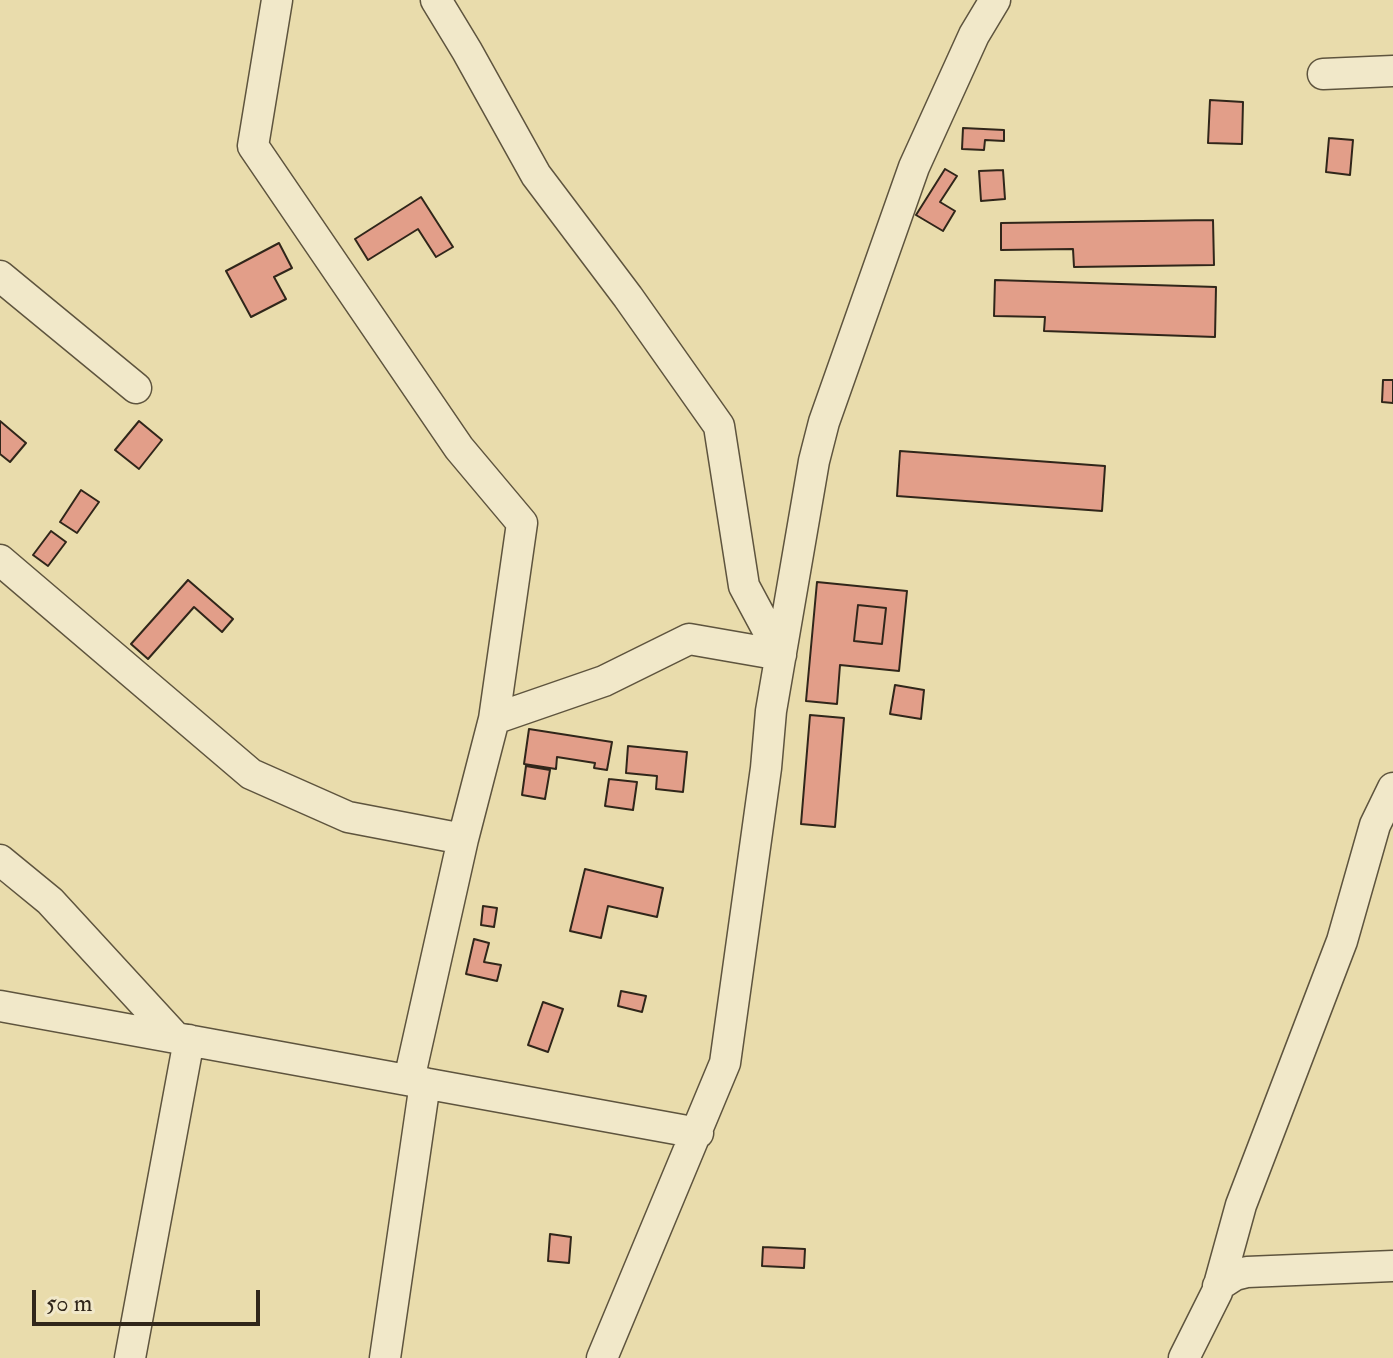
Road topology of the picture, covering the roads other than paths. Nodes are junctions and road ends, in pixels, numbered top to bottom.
1 (277, 0) edge
2 (436, 0) edge
3 (995, 0) edge
4 (1393, 71) edge
5 (1323, 74) dead end
6 (0, 276) edge
7 (136, 388) dead end
8 (0, 560) edge
9 (781, 655) junction
10 (494, 719) junction
11 (1393, 788) edge
12 (463, 839) junction
13 (0, 860) edge
14 (0, 1006) edge
15 (183, 1039) junction
16 (417, 1081) junction
17 (698, 1133) junction
18 (1393, 1266) edge
19 (1218, 1286) junction
20 (130, 1358) edge
21 (385, 1358) edge
22 (602, 1358) edge
23 (1184, 1358) edge

1 - 10 street
2 - 9 street
3 - 9 street
4 - 5 street
6 - 7 street
8 - 12 street
9 - 10 street
9 - 17 street
10 - 12 street
11 - 19 street
12 - 16 street
13 - 15 street
14 - 15 street
15 - 16 street
15 - 20 street
16 - 17 street
16 - 21 street
17 - 22 street
18 - 19 street
19 - 23 street

